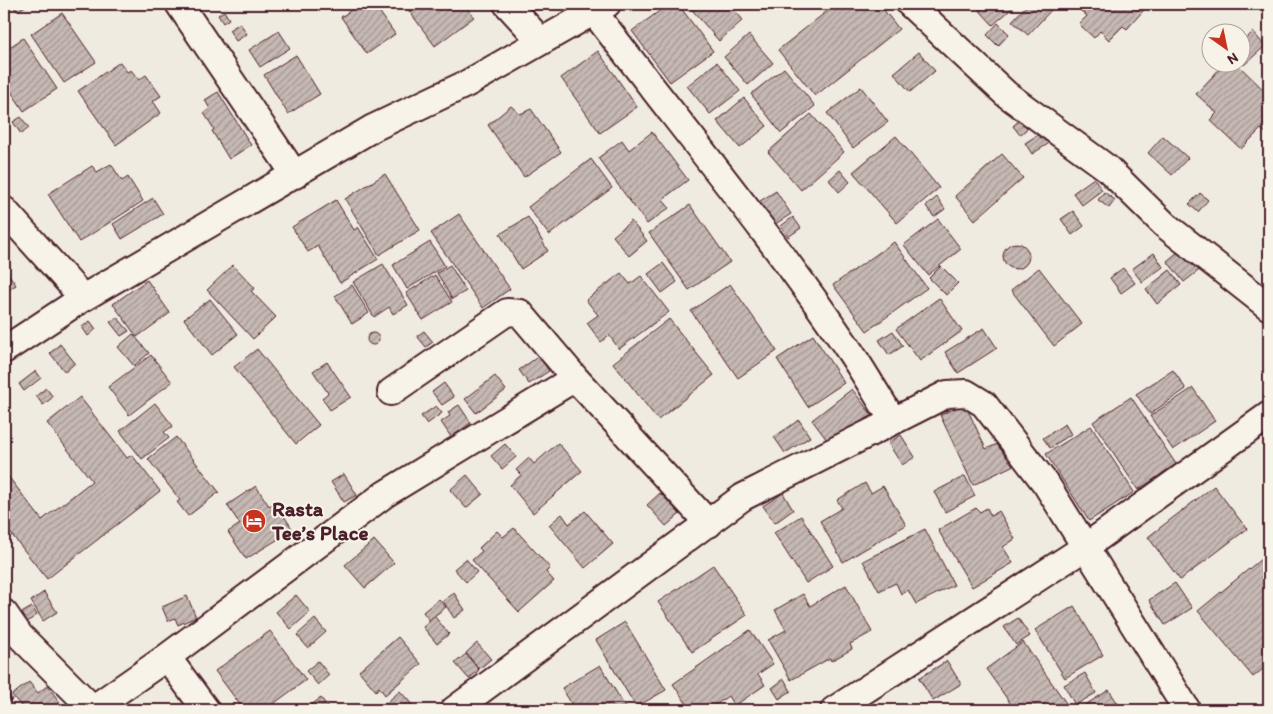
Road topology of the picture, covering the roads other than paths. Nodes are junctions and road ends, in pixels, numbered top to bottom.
1 (179, 4) edge
2 (507, 4) edge
3 (910, 4) edge
4 (600, 8) edge
5 (541, 41) junction
6 (295, 175) junction
7 (4, 210) edge
8 (84, 298) junction
9 (1269, 307) edge
10 (4, 350) edge
11 (575, 378) junction
12 (391, 392) dead end
13 (1269, 415) edge
14 (893, 420) junction
15 (709, 524) junction
16 (1084, 548) junction
17 (4, 613) edge
18 (12, 640) edge
19 (167, 657) junction
20 (92, 710) edge
21 (206, 710) edge
22 (454, 710) edge
23 (834, 710) edge
24 (1187, 710) edge

1 - 6 street
2 - 5 street
3 - 9 street
4 - 5 street
4 - 14 street
5 - 6 street
6 - 8 street
7 - 8 street
8 - 10 street
11 - 12 street
11 - 15 street
11 - 19 street
13 - 16 street
14 - 15 street
14 - 16 street
15 - 22 street
16 - 23 street
16 - 24 street
17 - 18 street
18 - 20 street
19 - 20 street
19 - 21 street

